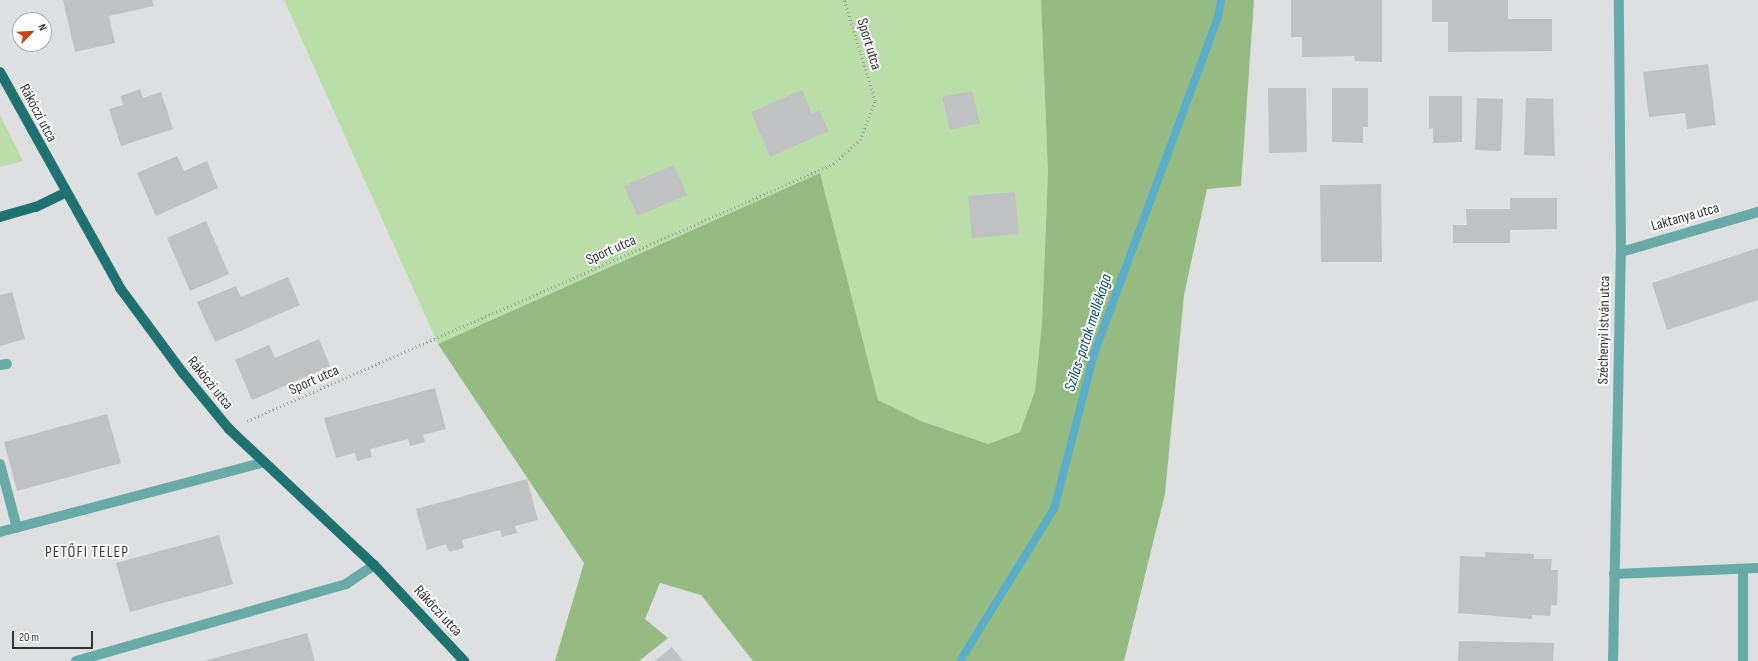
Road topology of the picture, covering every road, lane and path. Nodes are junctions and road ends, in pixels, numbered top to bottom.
1 (844, 0) edge
2 (1619, 0) edge
3 (0, 72) edge
4 (65, 193) junction
5 (1758, 212) edge
6 (0, 217) edge
7 (1621, 252) junction
8 (229, 429) junction
9 (262, 463) junction
10 (0, 464) edge
11 (17, 528) junction
12 (0, 532) edge
13 (374, 565) junction
14 (1743, 568) junction
15 (1758, 568) edge
16 (1614, 574) junction
17 (76, 661) edge
18 (464, 661) edge
19 (1613, 661) edge
20 (1743, 661) edge

1 - 8 path, Sport utca
2 - 7 street, Széchenyi István utca
3 - 4 main road, Rákóczi utca
4 - 6 main road
4 - 8 main road, Rákóczi utca
5 - 7 street, Laktanya utca
7 - 16 street, Széchenyi István utca
8 - 9 main road, Rákóczi utca
9 - 11 street
9 - 13 main road, Rákóczi utca
10 - 11 street
11 - 12 street
13 - 17 street
13 - 18 main road, Rákóczi utca
14 - 15 street
14 - 16 street
14 - 20 street
16 - 19 street, Széchenyi István utca

